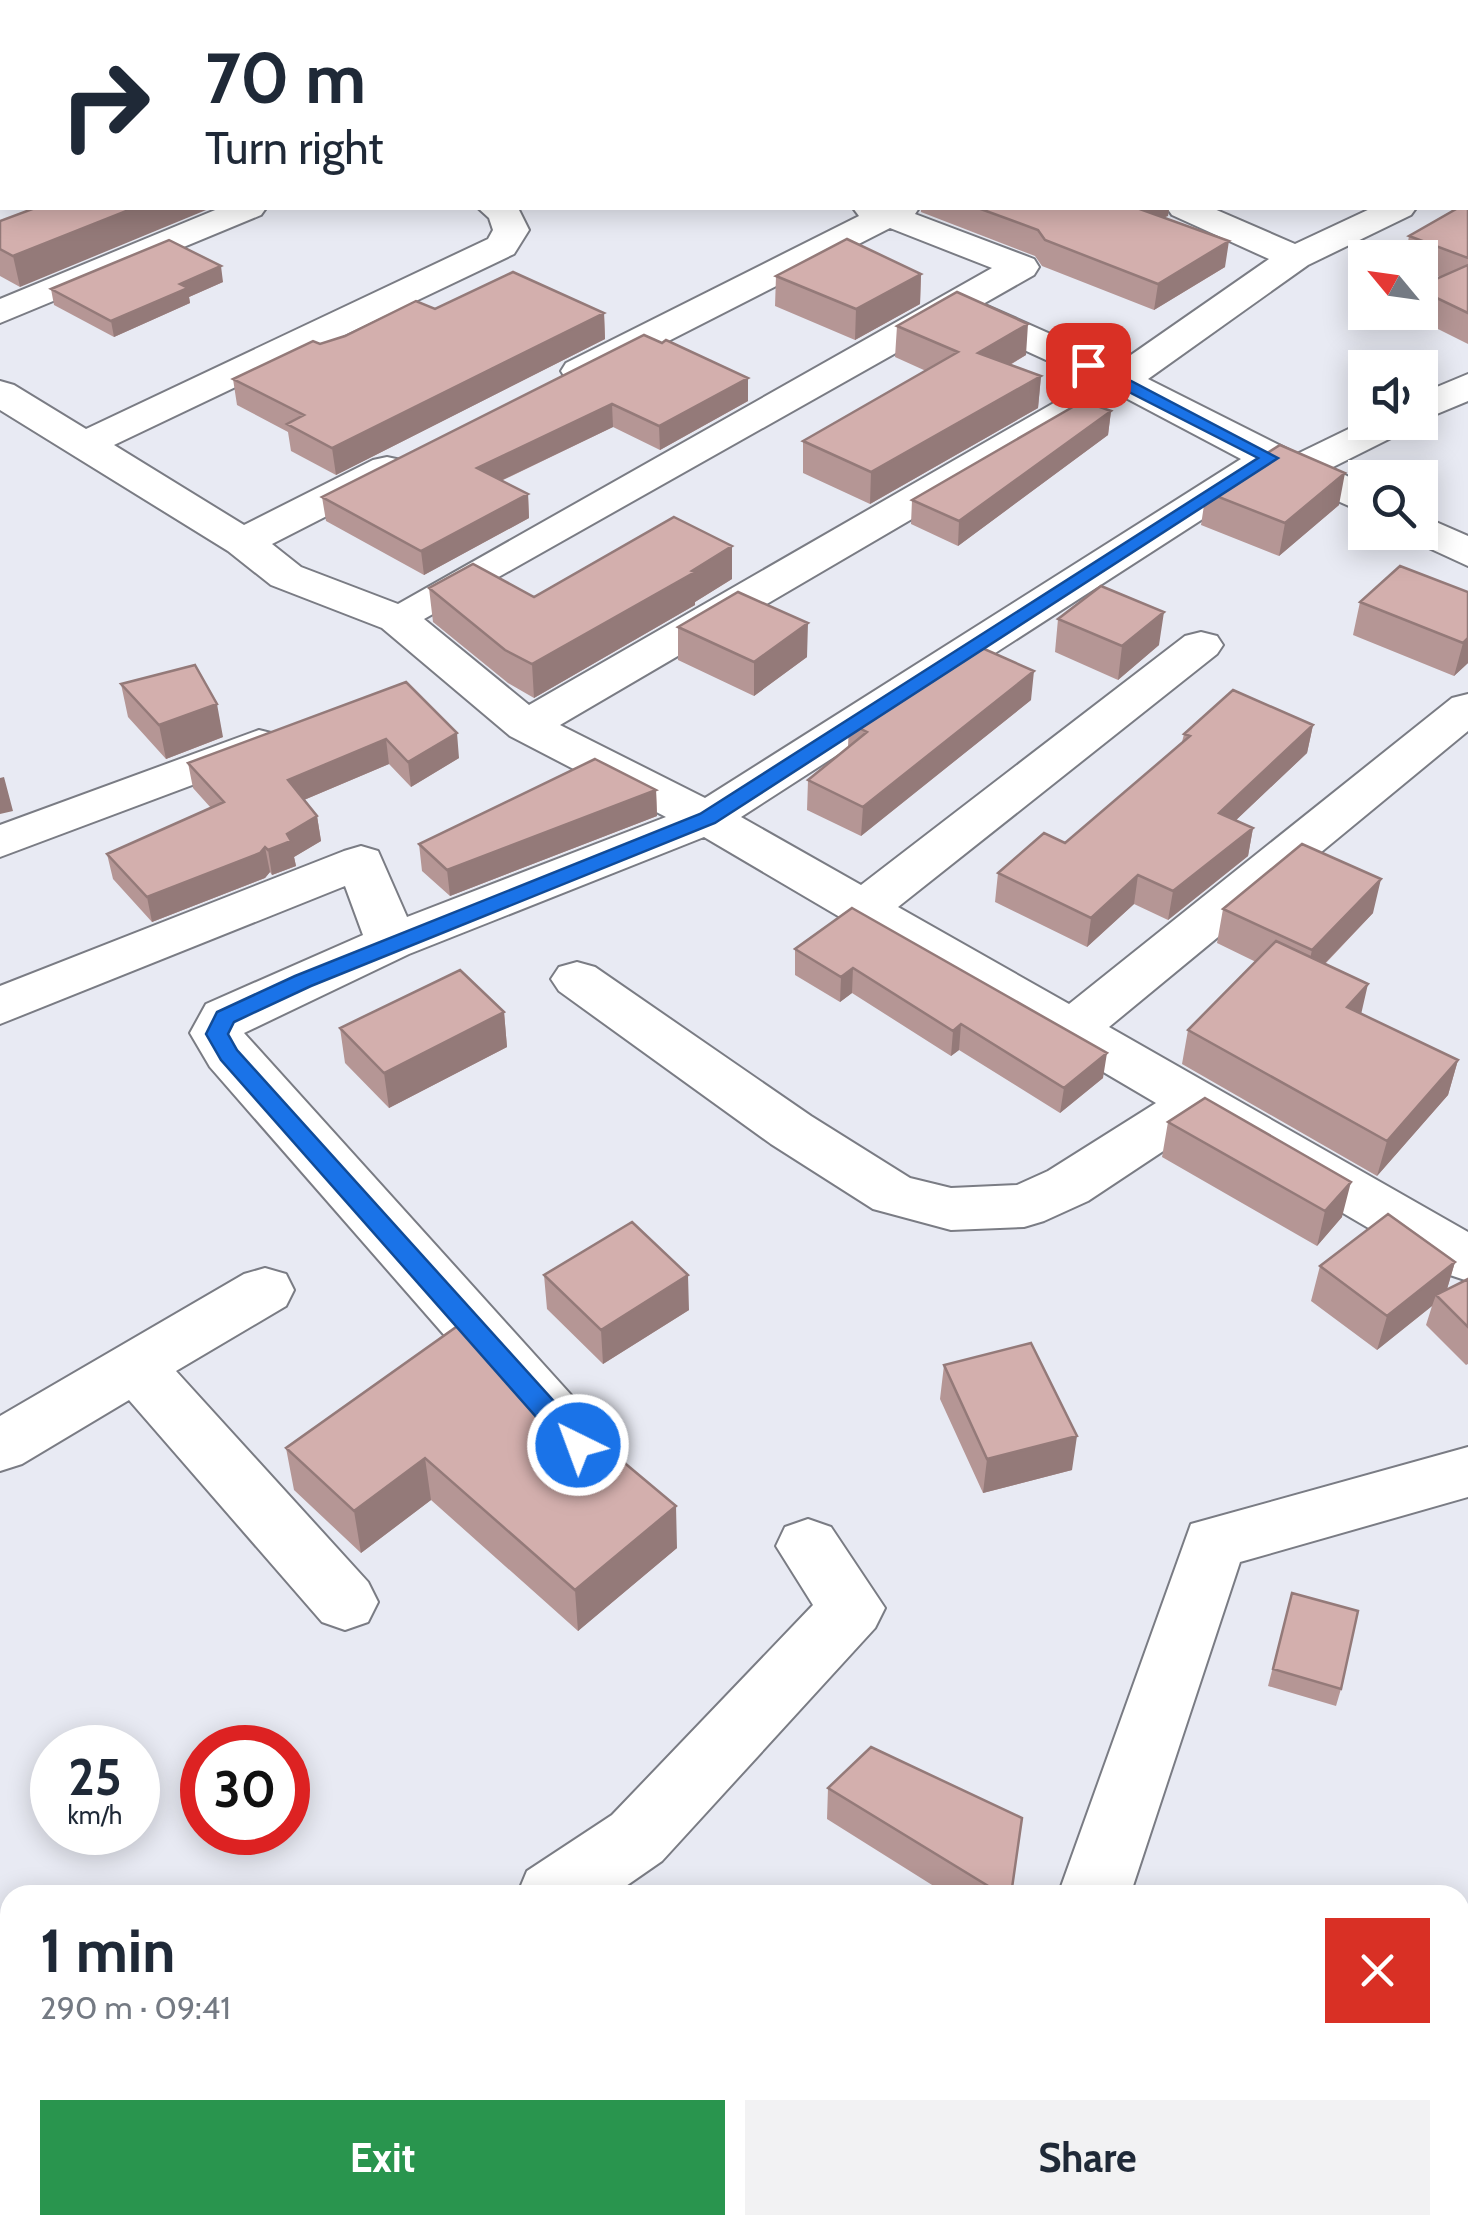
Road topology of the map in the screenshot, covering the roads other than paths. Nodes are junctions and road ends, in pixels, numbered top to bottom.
1 (243, 210) edge
2 (500, 210) edge
3 (887, 210) edge
4 (1189, 210) edge
5 (1396, 210) edge
6 (1296, 257) junction
7 (954, 305) junction
8 (0, 312) edge
9 (1121, 380) junction
10 (1468, 386) edge
11 (0, 392) edge
12 (540, 392) edge
13 (1438, 400) edge
14 (1348, 439) edge
15 (86, 444) junction
16 (417, 453) edge
17 (1285, 463) junction
18 (1348, 493) edge
19 (1438, 537) edge
20 (243, 542) junction
21 (1468, 552) edge
22 (397, 619) junction
23 (1201, 645) dead end
24 (1468, 708) edge
25 (526, 726) junction
26 (292, 732) edge
27 (708, 818) junction
28 (0, 842) edge
29 (864, 908) junction
30 (392, 942) junction
31 (577, 978) dead end
32 (0, 1006) edge
33 (1072, 1029) junction
34 (1197, 1102) junction
35 (1468, 1259) edge
36 (265, 1290) dead end
37 (135, 1366) junction
38 (578, 1445) edge
39 (0, 1446) edge
40 (1468, 1472) edge
41 (808, 1546) dead end
42 (345, 1602) dead end
43 (568, 1885) edge
44 (1097, 1885) edge

1 - 8 street
2 - 15 street
3 - 7 street
3 - 12 street
4 - 6 street
5 - 6 street
6 - 9 street
7 - 9 street
7 - 22 street
9 - 17 street
9 - 25 street
10 - 13 street
11 - 15 street
14 - 17 street
15 - 20 street
16 - 20 street
17 - 18 street
17 - 27 street
19 - 21 street
20 - 22 street
22 - 25 street
23 - 29 street
24 - 33 street
25 - 27 street
26 - 28 street
27 - 29 street
27 - 30 street
29 - 33 street
30 - 32 street
30 - 38 street
31 - 34 street
33 - 34 street
34 - 35 street
36 - 37 street
37 - 39 street
37 - 42 street
40 - 44 street
41 - 43 street

